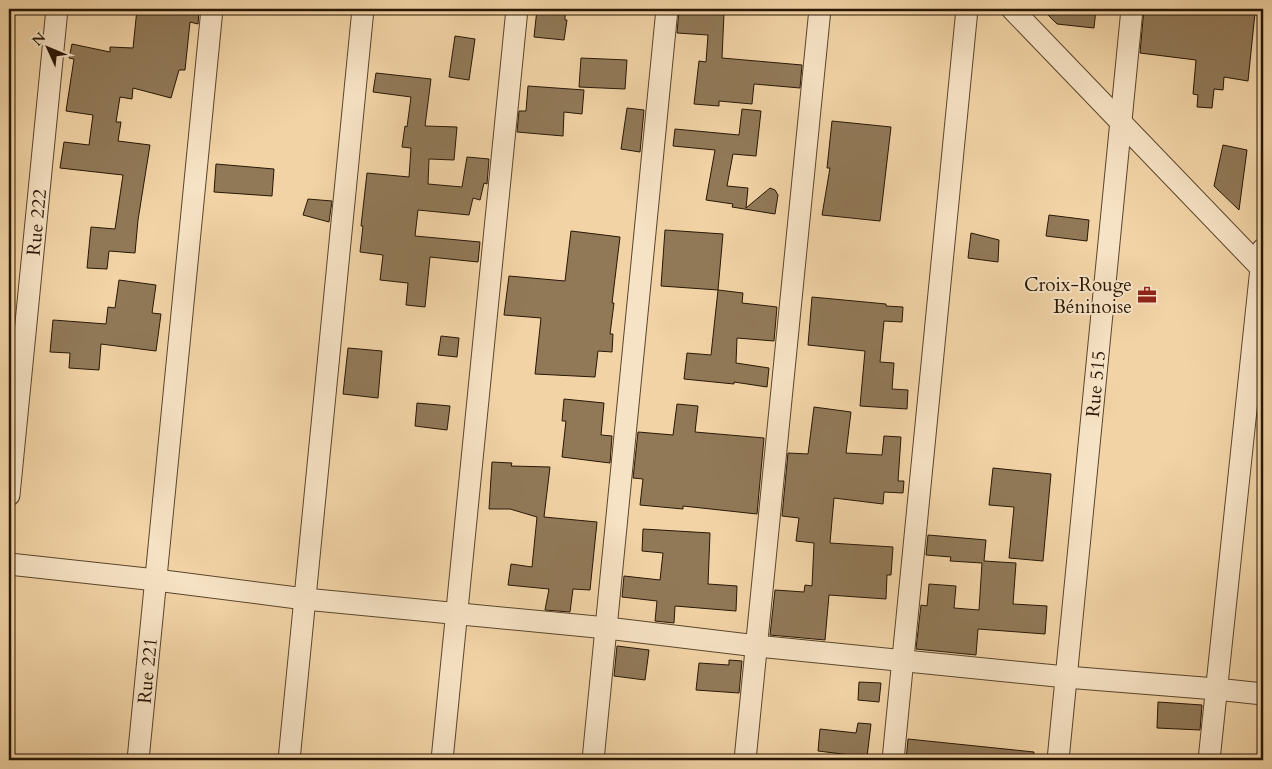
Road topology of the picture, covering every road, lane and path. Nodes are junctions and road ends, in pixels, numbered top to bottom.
1 (57, 9) edge
2 (212, 9) edge
3 (364, 9) edge
4 (517, 9) edge
5 (667, 9) edge
6 (820, 9) edge
7 (967, 9) edge
8 (1012, 9) edge
9 (1132, 9) edge
10 (1122, 124) junction
11 (1263, 263) edge
12 (9, 495) edge
13 (9, 564) edge
14 (156, 580) junction
15 (305, 599) junction
16 (456, 612) junction
17 (607, 628) junction
18 (757, 646) junction
19 (903, 661) junction
20 (1066, 677) junction
21 (1216, 689) junction
22 (1263, 694) edge
23 (138, 760) edge
24 (289, 760) edge
25 (442, 760) edge
26 (593, 760) edge
27 (745, 760) edge
28 (893, 760) edge
29 (1058, 760) edge
30 (1209, 760) edge

1 - 12 street, Rue 222
2 - 14 street, Rue 221
3 - 15 street
4 - 16 street
5 - 17 street
6 - 18 street
7 - 19 street
8 - 10 street
9 - 10 street, Rue 515
10 - 11 street
10 - 20 street, Rue 515
11 - 21 street
13 - 14 street
14 - 15 street
14 - 23 street, Rue 221
15 - 16 street
15 - 24 street
16 - 17 street
16 - 25 street
17 - 18 street
17 - 26 street
18 - 19 street
18 - 27 street
19 - 20 street
19 - 28 street
20 - 21 street
20 - 29 street, Rue 515
21 - 22 street
21 - 30 street

